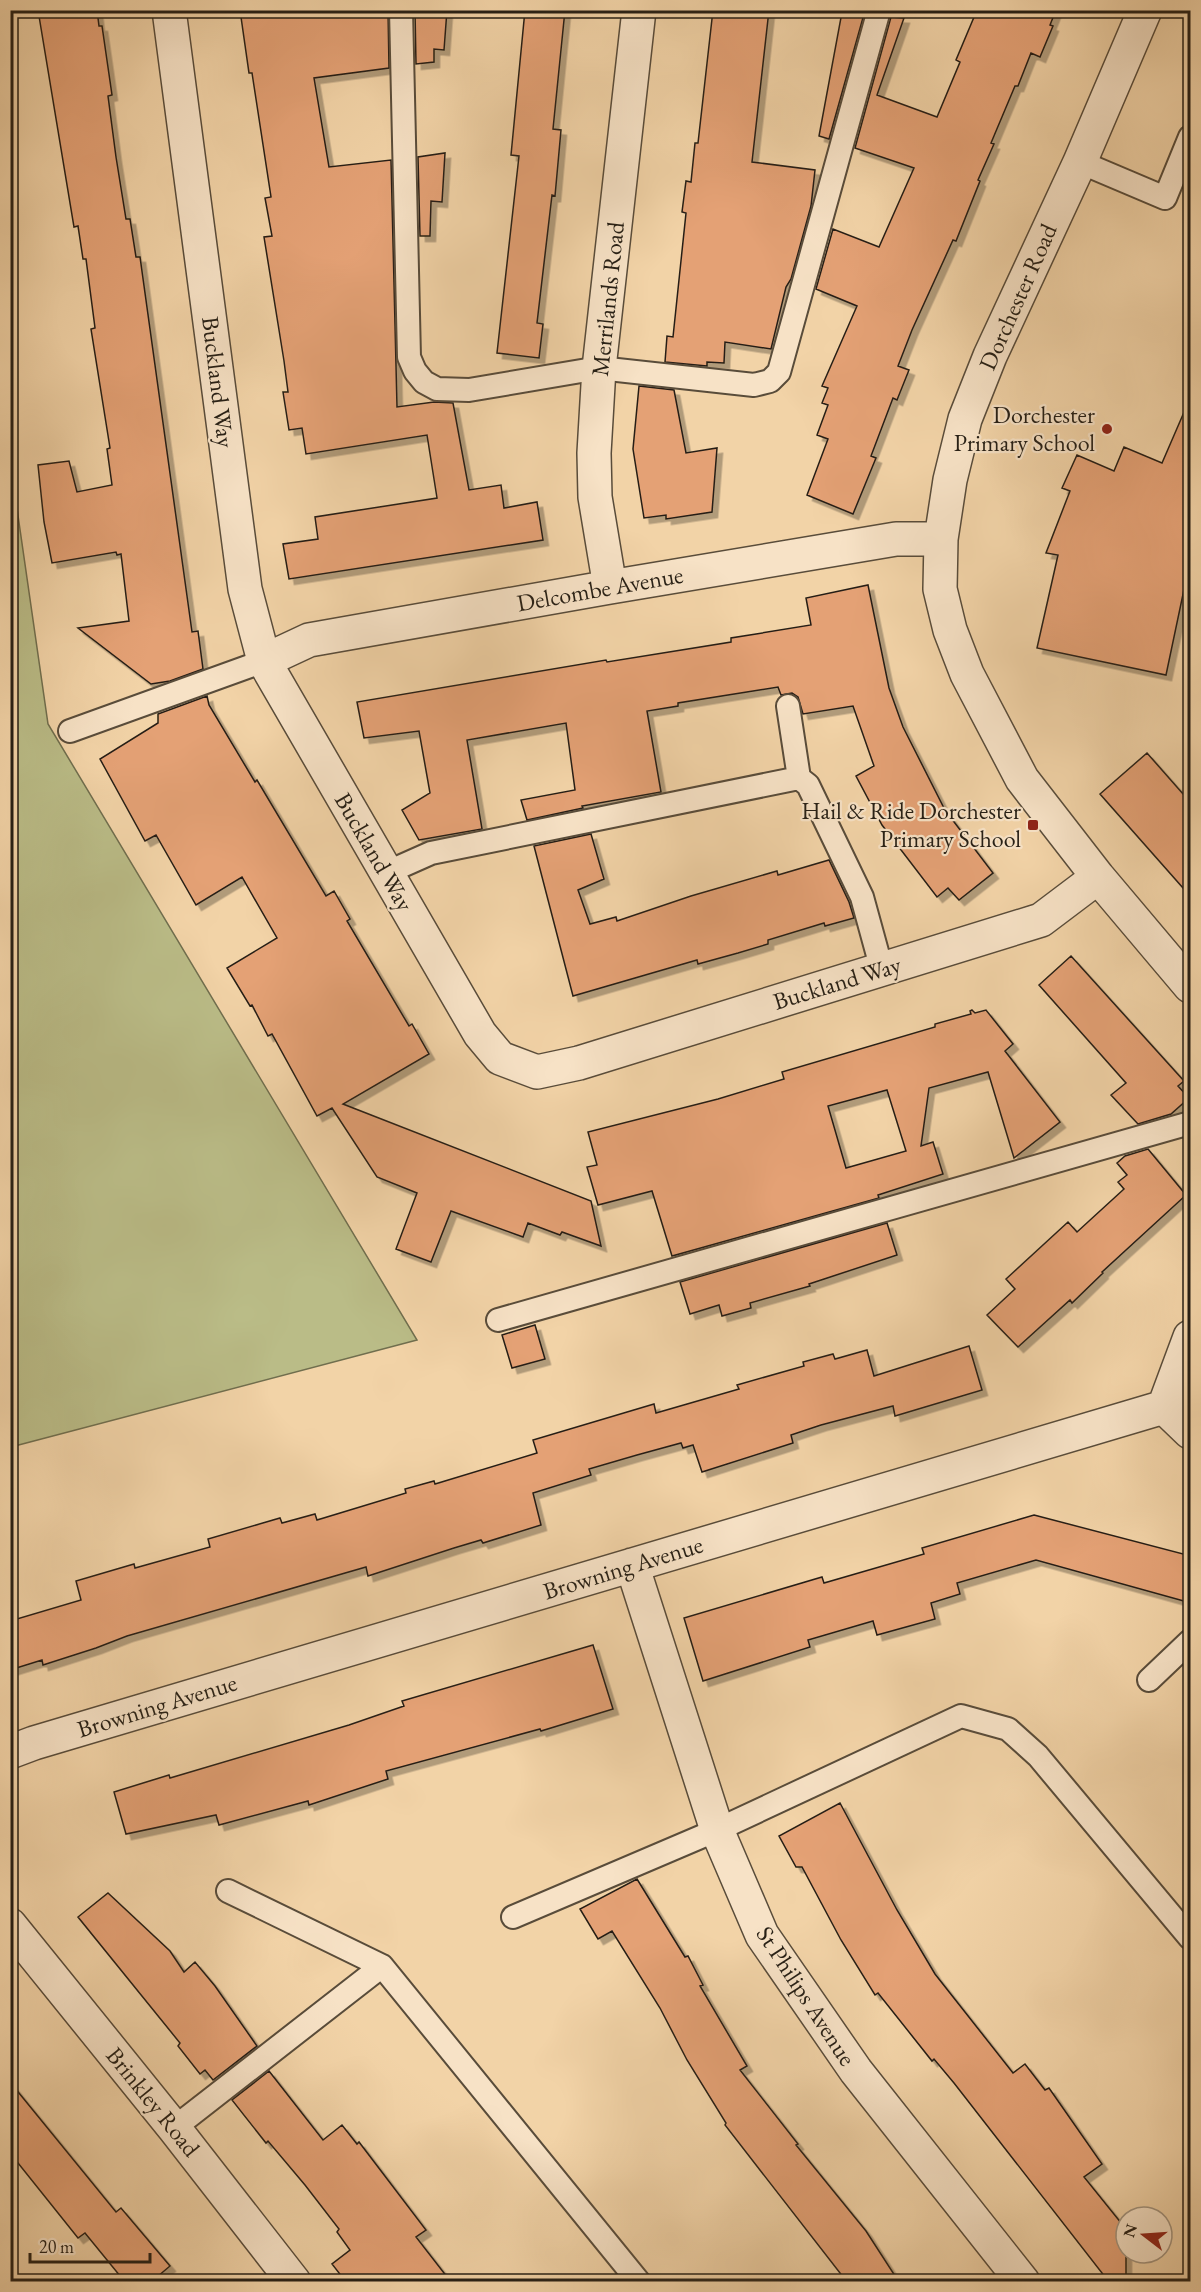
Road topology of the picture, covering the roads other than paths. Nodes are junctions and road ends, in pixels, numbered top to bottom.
1 (169, 10) edge
2 (401, 10) edge
3 (639, 10) edge
4 (879, 10) edge
5 (1144, 10) edge
6 (1191, 137) edge
7 (1080, 162) junction
8 (599, 368) junction
9 (941, 539) junction
10 (609, 587) junction
11 (264, 661) junction
12 (788, 706) dead end
13 (70, 730) dead end
14 (799, 778) junction
15 (386, 873) junction
16 (1098, 877) junction
17 (882, 970) junction
18 (1191, 986) edge
19 (1191, 1124) edge
20 (498, 1320) dead end
21 (1191, 1338) edge
22 (1164, 1407) junction
23 (1191, 1432) edge
24 (632, 1565) junction
25 (1191, 1641) edge
26 (1149, 1680) dead end
27 (10, 1752) edge
28 (717, 1830) junction
29 (228, 1891) dead end
30 (513, 1917) dead end
31 (10, 1925) edge
32 (1191, 1938) edge
33 (382, 1966) junction
34 (174, 2128) junction
35 (294, 2282) edge
36 (639, 2282) edge
37 (1023, 2282) edge

1 - 11 street, Buckland Way
2 - 8 lane
3 - 8 street, Merrilands Road
4 - 8 lane
5 - 7 street, Dorchester Road
6 - 7 lane
7 - 9 street, Dorchester Road
8 - 10 street, Merrilands Road
9 - 10 street, Delcombe Avenue
9 - 16 street, Dorchester Road
10 - 11 street, Delcombe Avenue
11 - 13 lane
11 - 15 street, Buckland Way
12 - 14 lane
14 - 15 lane
14 - 17 lane
15 - 17 street, Buckland Way
16 - 17 street, Buckland Way
16 - 18 street, Dorchester Road
19 - 20 lane
21 - 22 street
22 - 23 street
22 - 24 street, Browning Avenue
24 - 27 street, Browning Avenue
24 - 28 street, St Philips Avenue
25 - 26 lane
28 - 30 lane
28 - 32 lane
28 - 37 street, St Philips Avenue
29 - 33 lane
31 - 34 street, Brinkley Road
33 - 34 lane
33 - 36 lane
34 - 35 street, Brinkley Road

